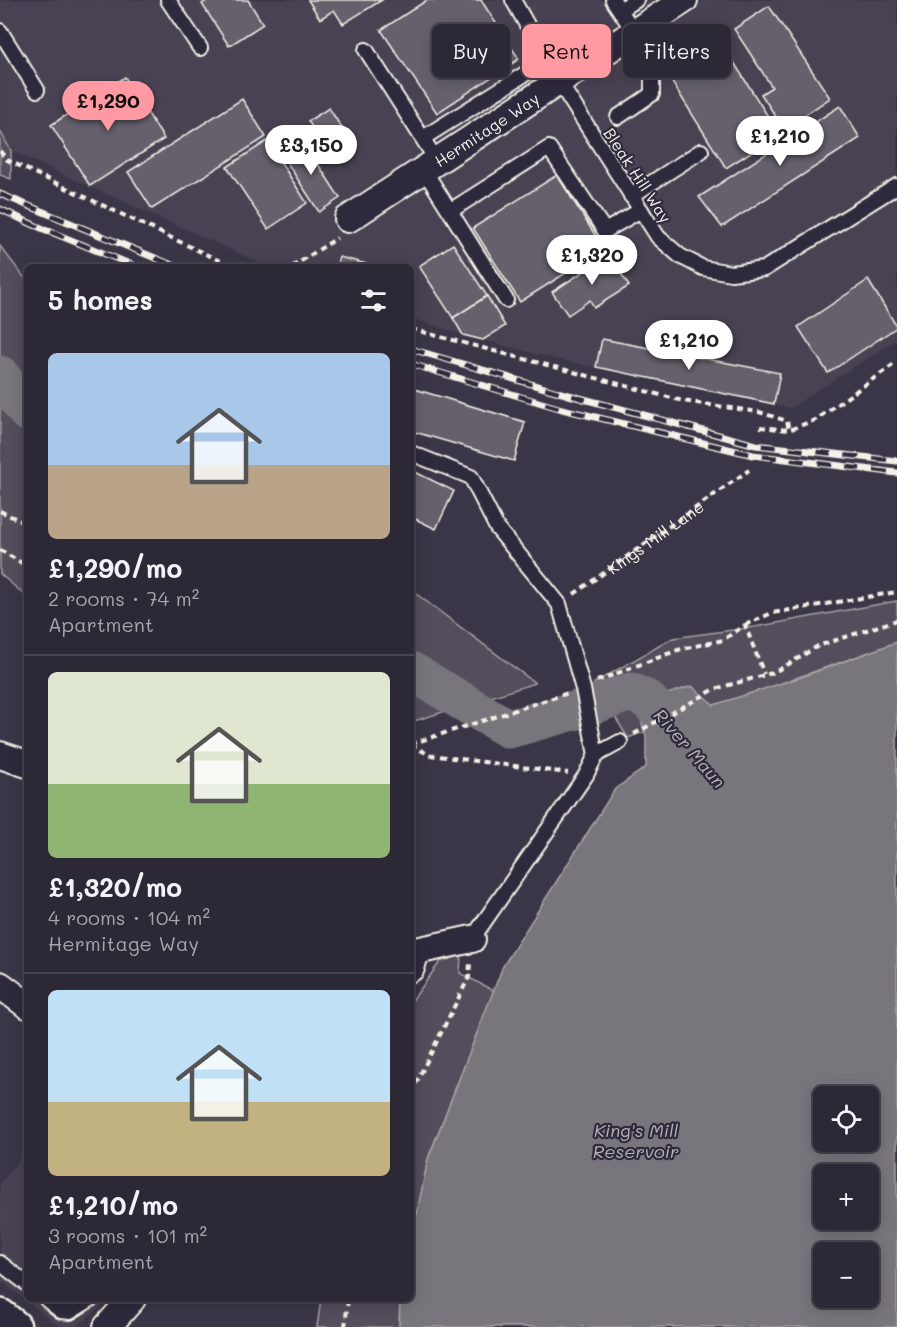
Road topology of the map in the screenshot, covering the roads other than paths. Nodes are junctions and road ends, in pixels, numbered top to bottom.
1 (168, 0) edge
2 (513, 0) edge
3 (636, 0) edge
4 (684, 0) edge
5 (617, 5) edge
6 (527, 24) edge
7 (627, 24) edge
8 (647, 24) edge
9 (0, 31) edge
10 (200, 48) dead end
11 (366, 50) dead end
12 (539, 78) edge
13 (544, 78) edge
14 (557, 78) edge
15 (652, 78) edge
16 (38, 90) dead end
17 (618, 117) dead end
18 (423, 138) junction
19 (701, 151) dead end
20 (430, 166) junction
21 (897, 186) edge
22 (632, 196) junction
23 (640, 210) junction
24 (450, 211) junction
25 (348, 219) road end
26 (506, 300) dead end
27 (414, 454) edge
28 (620, 742) road end
29 (0, 754) edge
30 (596, 755) junction
31 (24, 764) edge
32 (472, 939) joint
33 (414, 953) edge
34 (0, 985) edge
35 (24, 1003) edge
36 (0, 1263) edge
37 (24, 1282) edge
38 (50, 1302) edge
39 (86, 1302) edge
40 (129, 1302) edge
41 (0, 1316) edge
42 (15, 1327) edge
43 (107, 1327) edge

1 - 10 lane
2 - 6 lane, Bleak Hill Way
3 - 5 lane
4 - 8 street, Hermitage Way
5 - 7 lane
9 - 16 lane
11 - 18 lane
12 - 18 lane
13 - 20 street, Hermitage Way
14 - 22 lane, Bleak Hill Way
15 - 17 lane
18 - 20 lane
19 - 22 lane
20 - 24 lane
20 - 25 street, Hermitage Way
21 - 23 lane, Bleak Hill Way
22 - 23 lane, Bleak Hill Way
23 - 24 lane
24 - 26 lane
27 - 30 lane
28 - 30 lane
29 - 31 street
30 - 32 lane
32 - 33 street
34 - 35 street
36 - 37 lane
38 - 39 lane
40 - 43 street
41 - 42 highway

